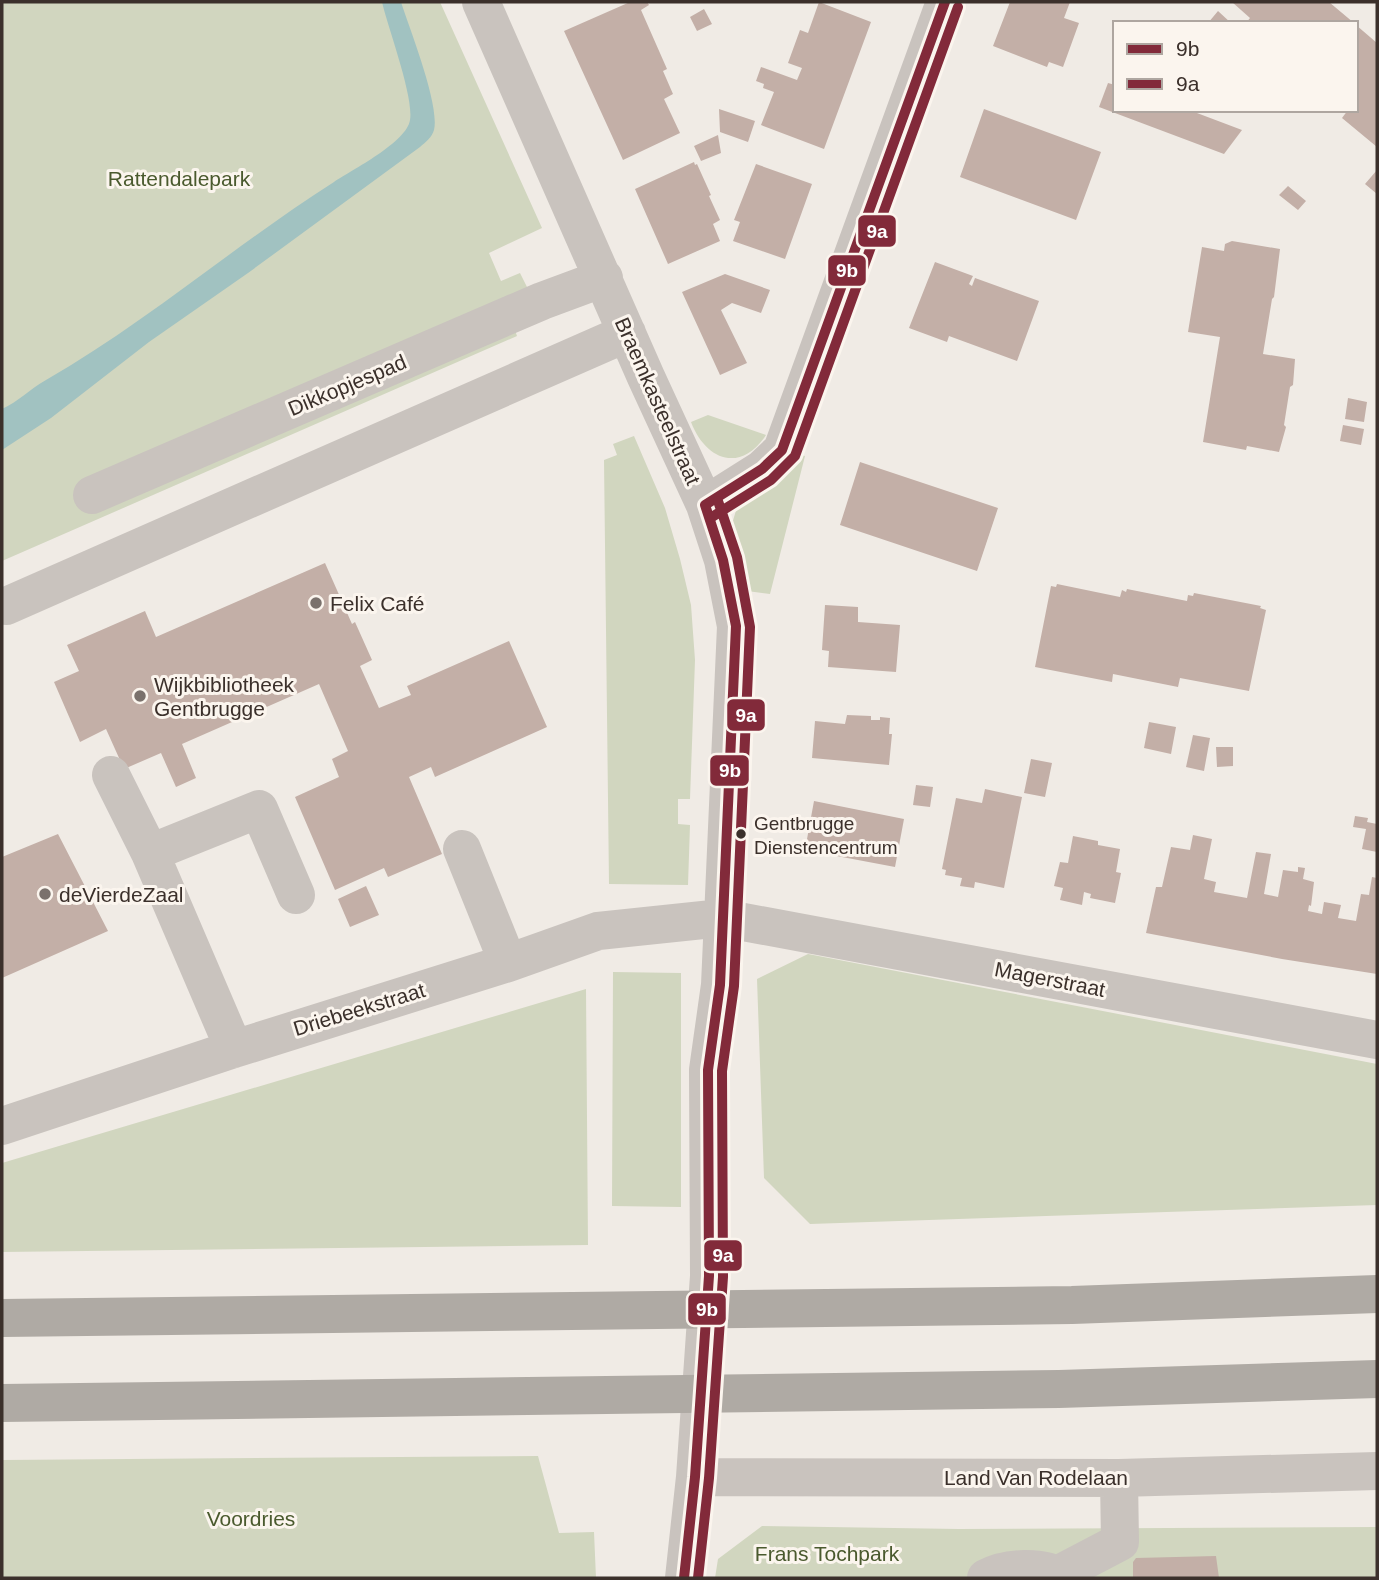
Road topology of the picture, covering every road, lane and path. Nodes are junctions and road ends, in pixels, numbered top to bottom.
1 (481, 2) edge
2 (945, 2) edge
3 (604, 278) junction
4 (627, 333) junction
5 (92, 495) dead end
6 (705, 505) junction
7 (6, 606) dead end
8 (111, 775) dead end
9 (462, 849) dead end
10 (150, 853) junction
11 (296, 895) dead end
12 (722, 918) junction
13 (508, 962) junction
14 (1377, 1040) edge
15 (234, 1049) junction
16 (2, 1126) edge
17 (1377, 1294) edge
18 (2, 1318) edge
19 (1377, 1378) edge
20 (2, 1403) edge
21 (1377, 1471) edge
22 (695, 1477) junction
23 (1118, 1478) junction
24 (1059, 1576) edge
25 (684, 1578) edge
26 (986, 1578) edge

1 - 3 street, Braemkasteelstraat
2 - 6 street
3 - 4 street, Braemkasteelstraat
3 - 5 street, Dikkopjespad
4 - 6 street, Braemkasteelstraat
4 - 7 street
6 - 12 street, Braemkasteelstraat
8 - 10 street
9 - 13 street
10 - 11 street
10 - 15 street
12 - 13 street, Driebeekstraat
12 - 14 street, Magerstraat
12 - 22 street, Braemkasteelstraat
13 - 15 street, Driebeekstraat
15 - 16 street, Driebeekstraat
17 - 18 highway, bridge
19 - 20 highway, bridge
21 - 23 street, Land Van Rodelaan
22 - 23 street, Land Van Rodelaan
22 - 25 street, Braemkasteelstraat
23 - 24 street
24 - 26 street

